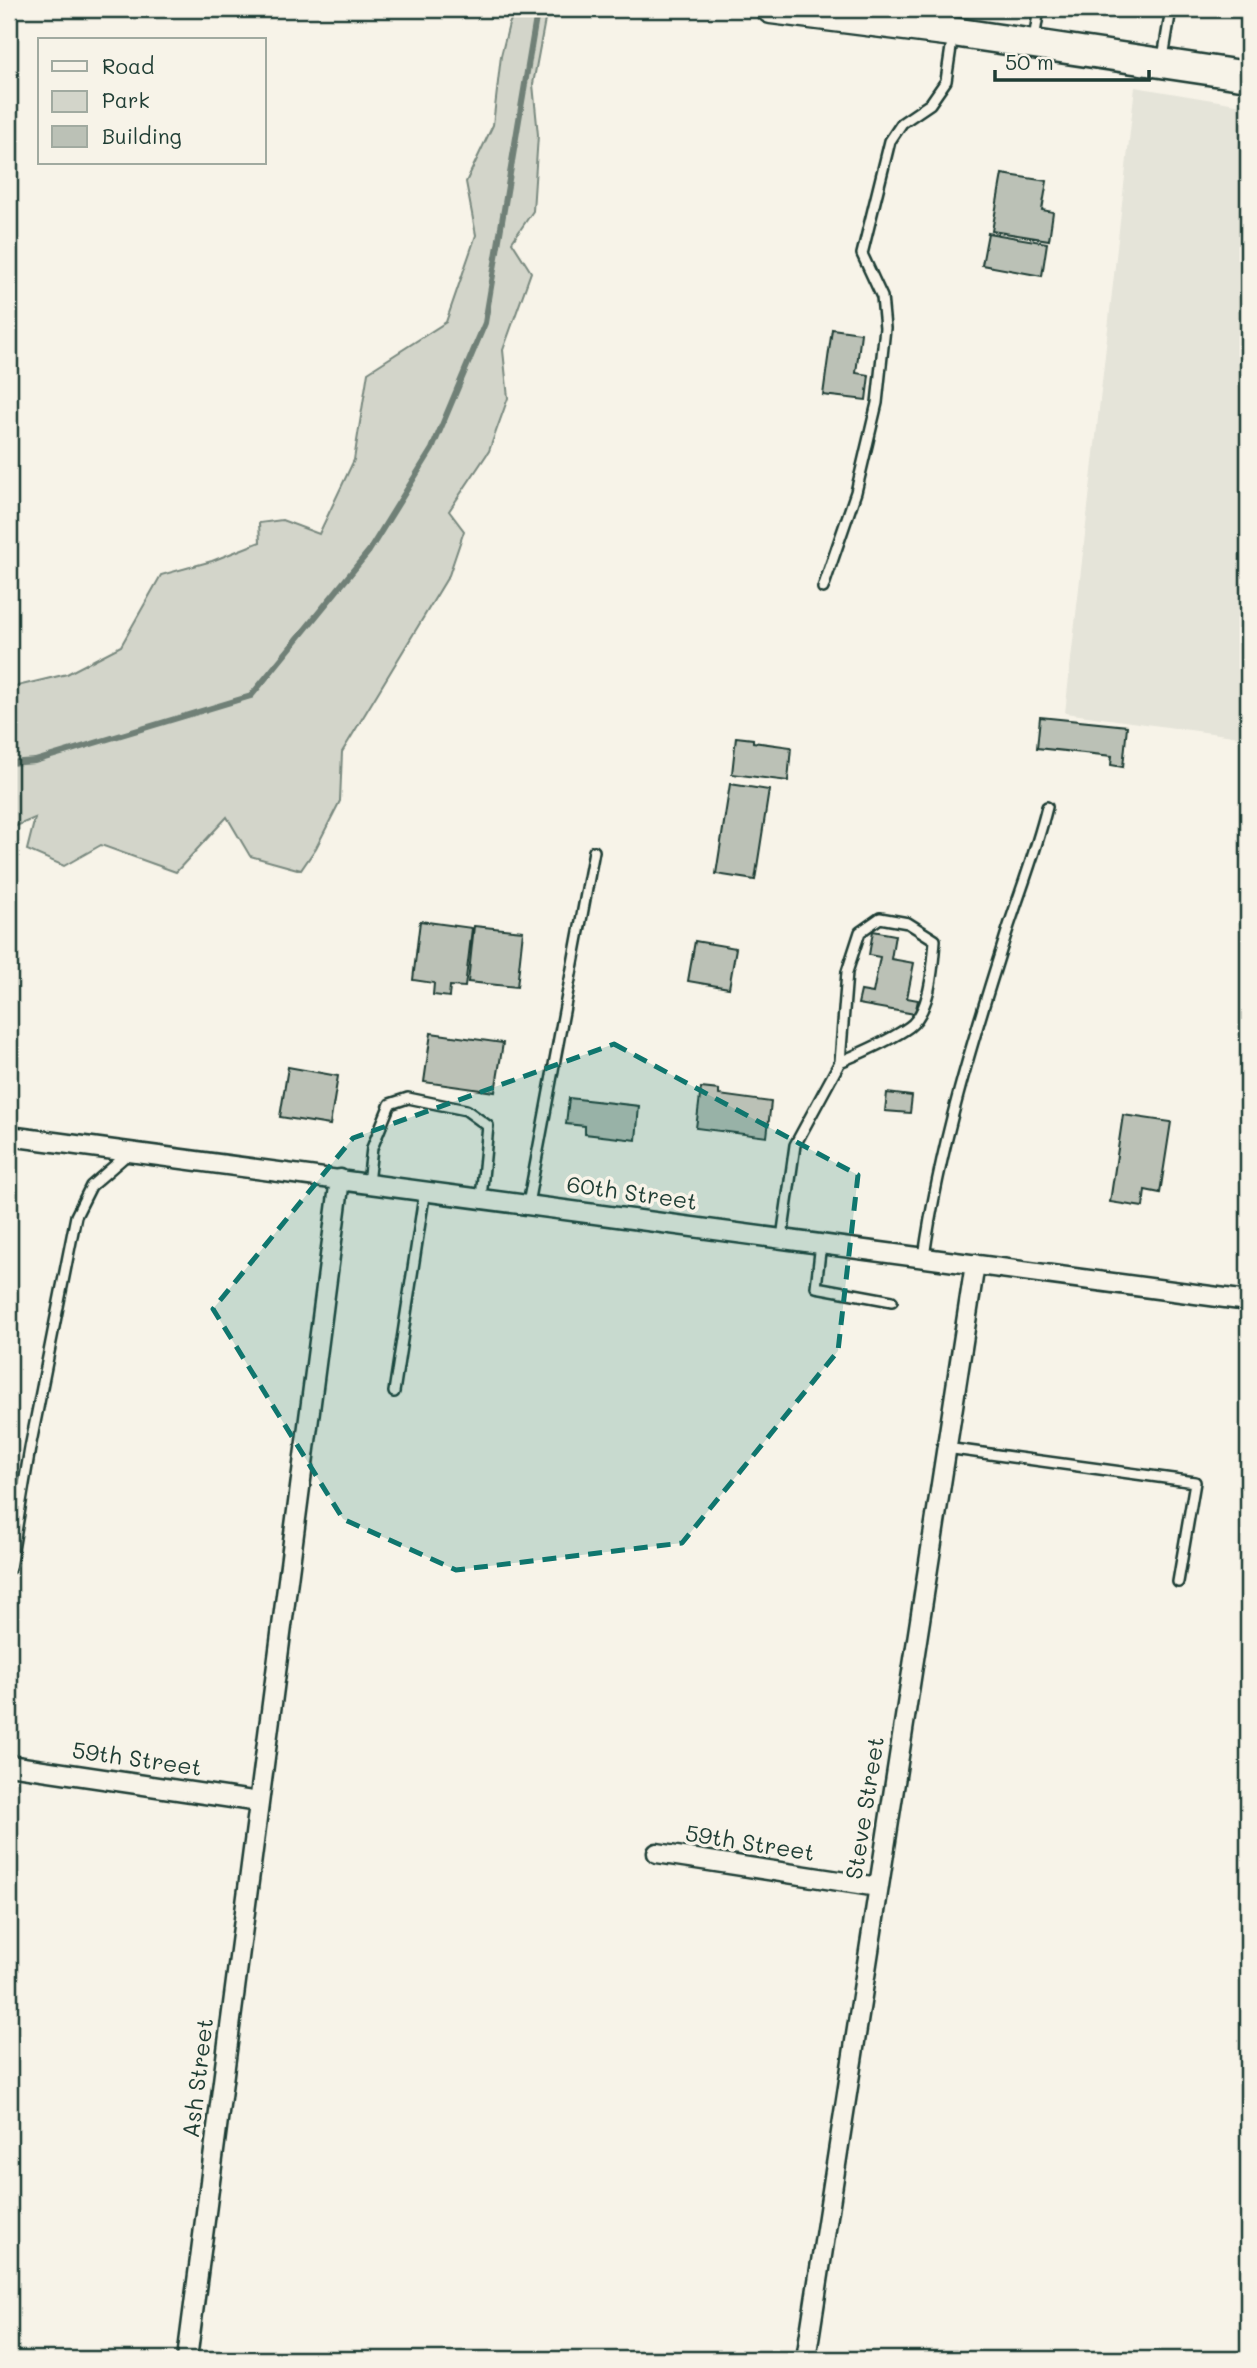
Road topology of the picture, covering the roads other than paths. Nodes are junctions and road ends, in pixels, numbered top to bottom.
1 (771, 9) edge
2 (1039, 9) edge
3 (1171, 9) edge
4 (953, 33) junction
5 (1033, 44) junction
6 (1162, 63) junction
7 (1248, 76) edge
8 (823, 588) dead end
9 (1047, 807) dead end
10 (594, 851) dead end
11 (839, 1062) junction
12 (9, 1136) edge
13 (130, 1152) junction
14 (340, 1179) junction
15 (368, 1183) junction
16 (425, 1190) junction
17 (481, 1198) junction
18 (528, 1204) junction
19 (782, 1238) junction
20 (821, 1243) junction
21 (924, 1257) junction
22 (975, 1264) junction
23 (892, 1301) dead end
24 (1248, 1301) edge
25 (394, 1392) dead end
26 (946, 1448) junction
27 (10, 1568) edge
28 (1178, 1582) dead end
29 (9, 1765) edge
30 (259, 1802) junction
31 (657, 1853) dead end
32 (878, 1887) junction
33 (187, 2359) edge
34 (806, 2359) edge

1 - 4 main road
2 - 5 lane
3 - 6 lane
4 - 5 main road
4 - 8 lane
5 - 6 main road
6 - 7 main road
9 - 21 lane
10 - 18 lane
11 - 11 lane
11 - 19 lane
12 - 13 street, 60th Street
13 - 14 street, 60th Street
13 - 27 lane
14 - 15 street, 60th Street
14 - 30 street, Ash Street
15 - 16 street, 60th Street
15 - 17 lane
16 - 17 street, 60th Street
16 - 25 lane
17 - 18 street, 60th Street
18 - 19 street, 60th Street
19 - 20 street, 60th Street
20 - 21 street, 60th Street
20 - 23 lane
21 - 22 street, 60th Street
22 - 24 street, 60th Street
22 - 26 street, Steve Street
26 - 28 lane
26 - 32 street, Steve Street
29 - 30 street, 59th Street
30 - 33 street, Ash Street
31 - 32 street, 59th Street
32 - 34 street, Steve Street

